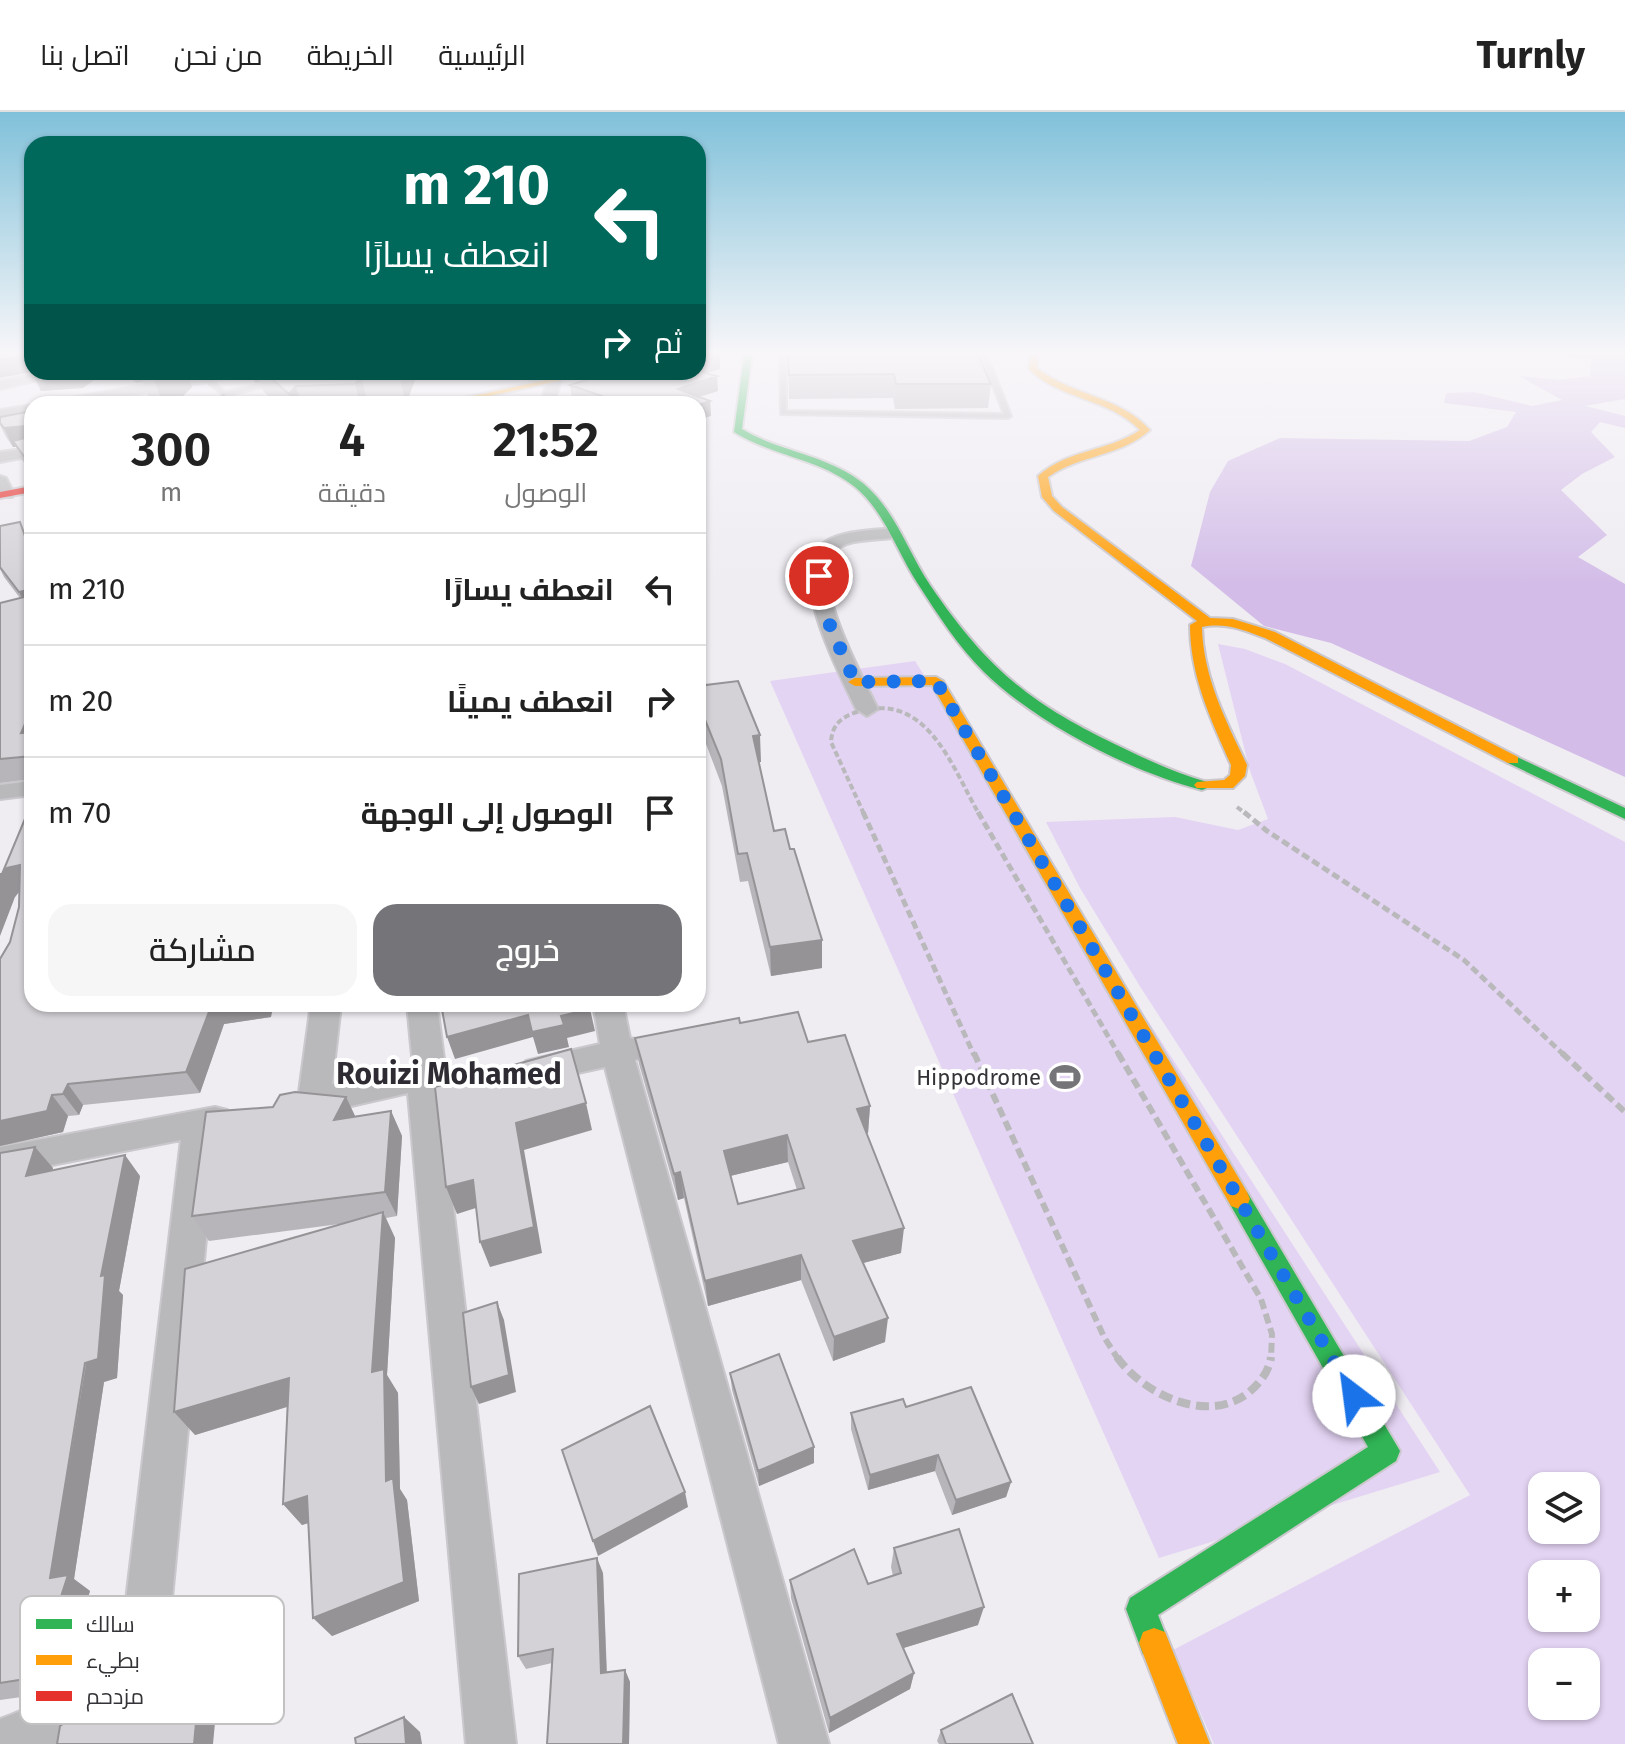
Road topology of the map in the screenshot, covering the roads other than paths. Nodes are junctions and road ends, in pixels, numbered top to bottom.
1 (739, 431) edge
2 (1143, 431) edge
3 (24, 453) edge
4 (0, 457) edge
5 (24, 489) edge
6 (2, 490) edge
7 (892, 533) junction
8 (1206, 621) junction
9 (855, 682) junction
10 (867, 709) road end
11 (24, 789) edge
12 (0, 792) edge
13 (1625, 814) edge
14 (325, 1012) edge
15 (423, 1012) edge
16 (609, 1012) edge
17 (662, 1043) edge
18 (617, 1053) junction
19 (513, 1075) edge
20 (436, 1086) junction
21 (314, 1102) junction
22 (200, 1123) junction
23 (0, 1161) edge
24 (149, 1596) edge
25 (57, 1724) edge
26 (1, 1744) edge
27 (491, 1744) edge
28 (804, 1744) edge
29 (1194, 1744) edge

1 - 7 main road
2 - 8 main road
3 - 4 street
5 - 6 main road
7 - 8 main road
7 - 9 street
8 - 13 main road
9 - 10 street
9 - 29 main road
11 - 12 street
14 - 21 street
15 - 20 street
16 - 18 street
17 - 18 street
18 - 19 street
18 - 28 street
20 - 21 street
20 - 27 street
21 - 22 street
22 - 23 street
22 - 24 street
25 - 26 street

